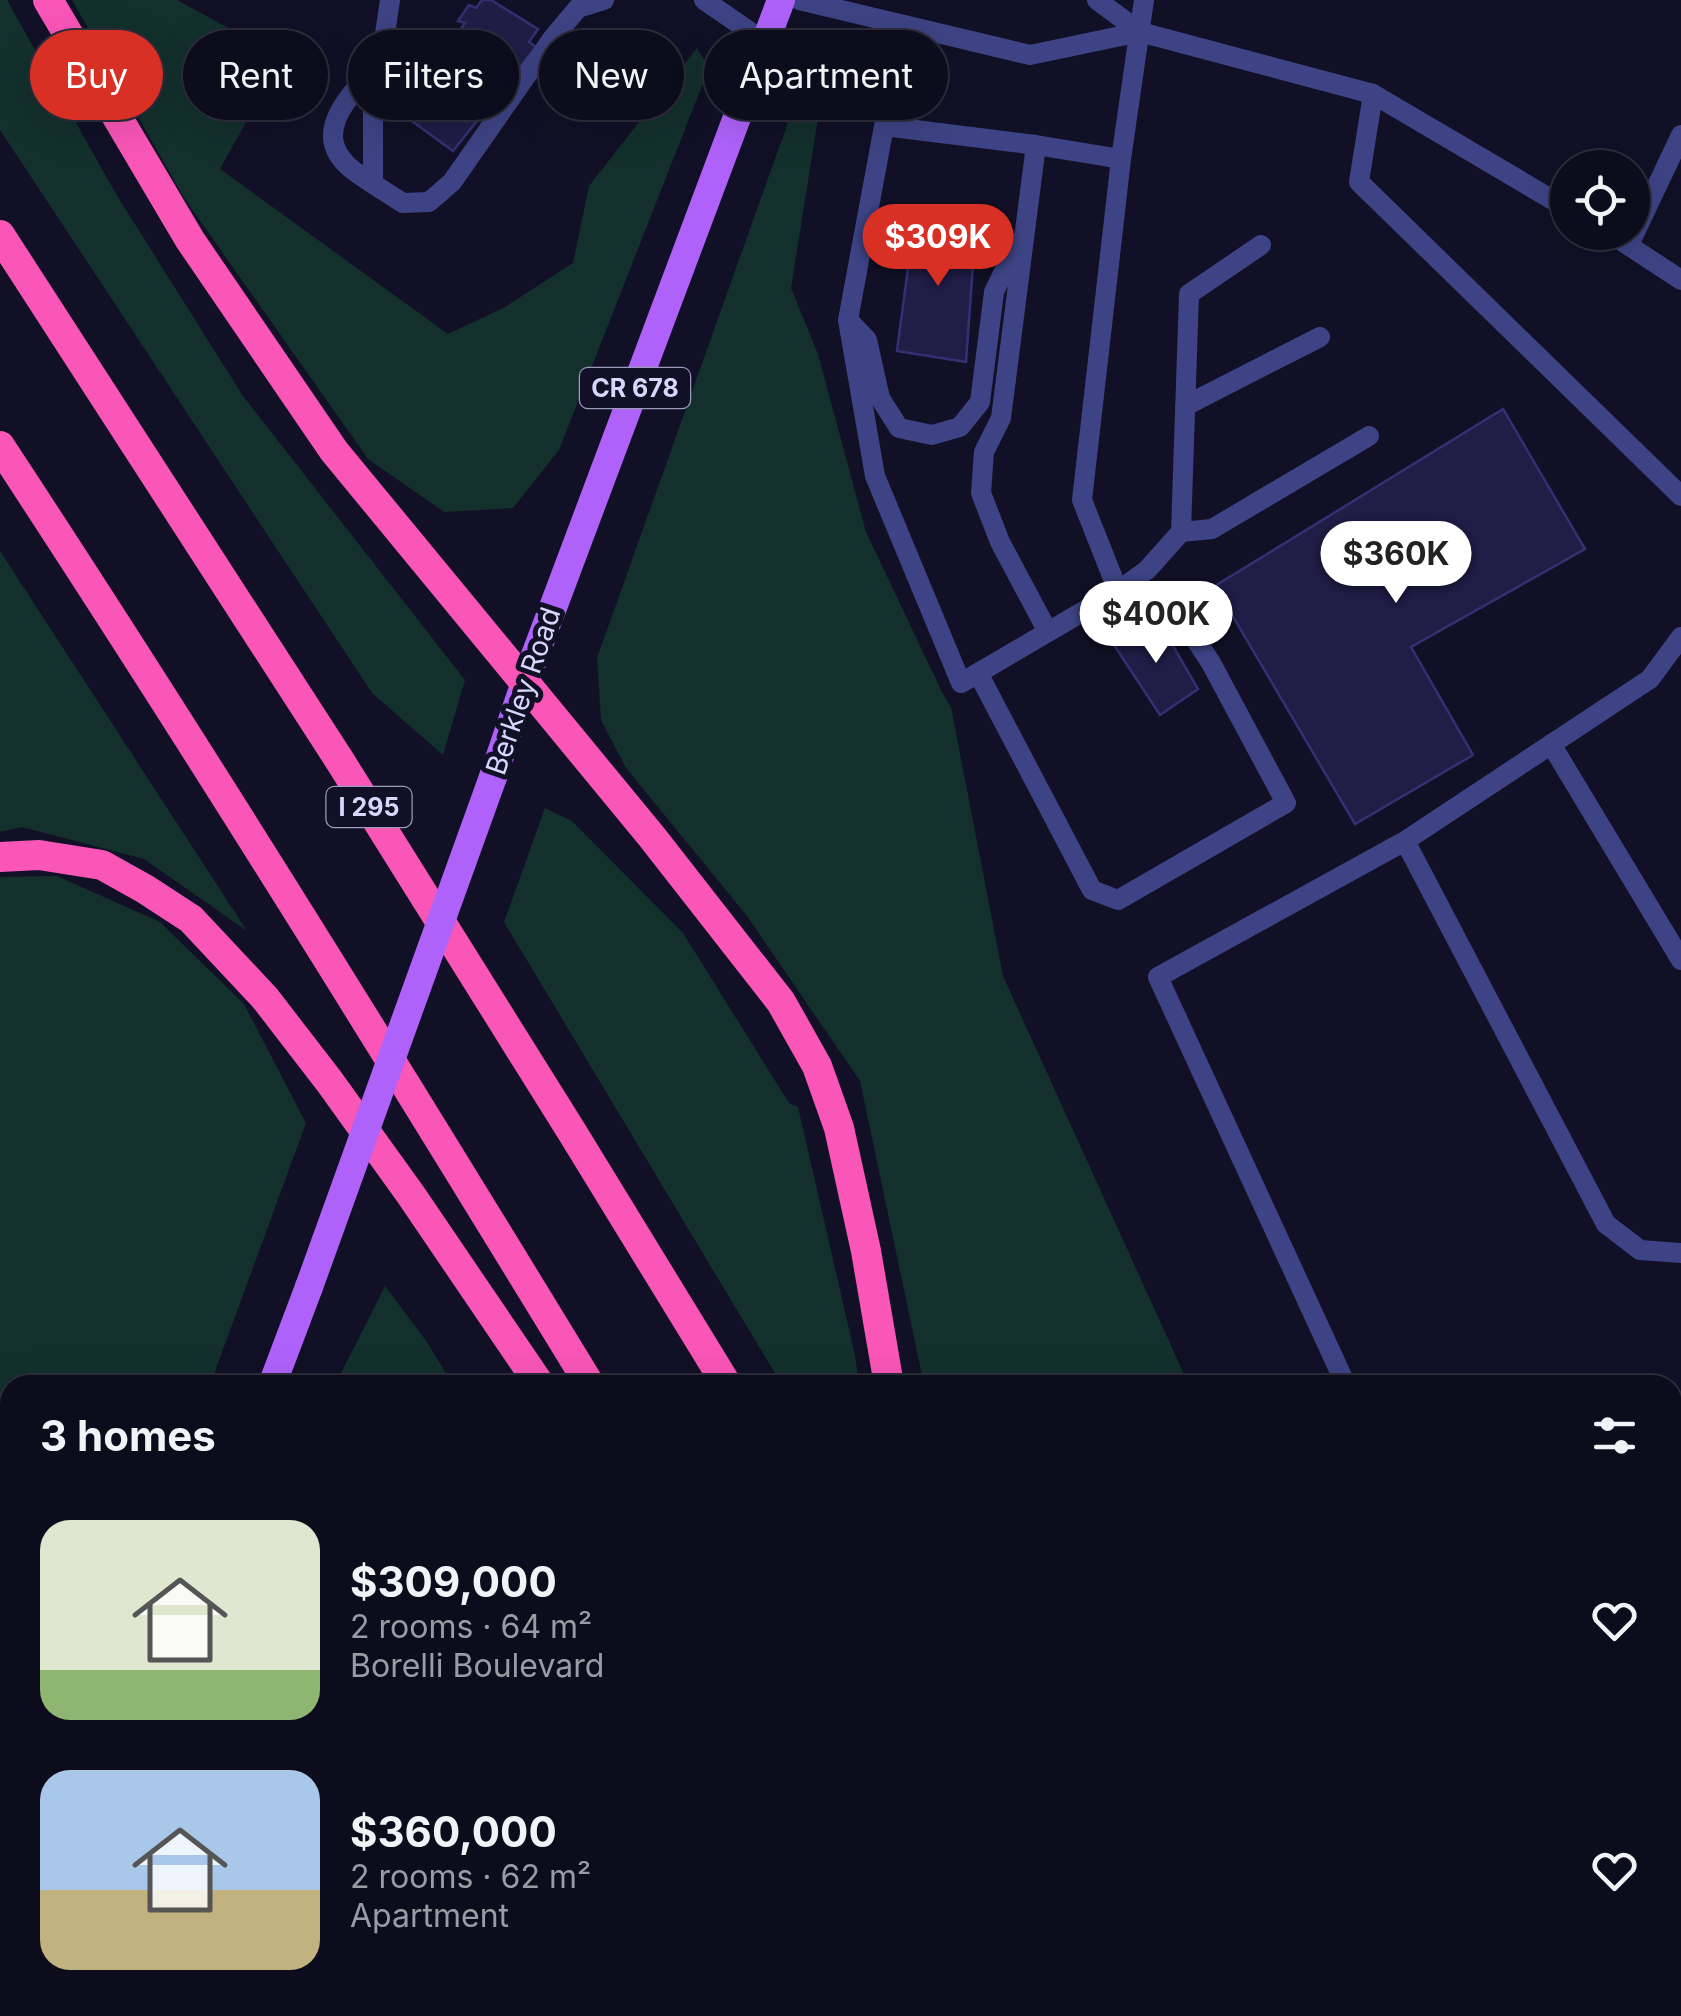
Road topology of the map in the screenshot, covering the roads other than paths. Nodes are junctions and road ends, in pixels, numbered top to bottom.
1 (48, 0) edge
2 (390, 0) edge
3 (604, 0) edge
4 (704, 0) edge
5 (781, 0) edge
6 (798, 0) edge
7 (1097, 0) edge
8 (1144, 0) edge
9 (386, 30) edge
10 (748, 30) edge
11 (770, 30) edge
12 (1140, 32) junction
13 (1373, 94) junction
14 (348, 100) edge
15 (373, 120) edge
16 (736, 120) edge
17 (1681, 135) edge
18 (1036, 145) junction
19 (1121, 160) junction
20 (373, 184) junction
21 (1550, 198) edge
22 (1650, 201) edge
23 (1025, 228) junction
24 (0, 235) edge
25 (1261, 245) dead end
26 (1636, 250) edge
27 (1681, 280) edge
28 (848, 320) junction
29 (1320, 337) dead end
30 (1185, 406) junction
31 (1369, 436) dead end
32 (0, 446) edge
33 (1681, 496) edge
34 (1181, 532) junction
35 (1118, 590) junction
36 (1048, 632) junction
37 (1681, 637) edge
38 (970, 678) junction
39 (524, 682) junction
40 (1551, 744) junction
41 (1405, 841) junction
42 (0, 857) edge
43 (1681, 960) edge
44 (1680, 1255) edge
45 (276, 1375) edge
46 (533, 1375) edge
47 (584, 1375) edge
48 (721, 1375) edge
49 (887, 1375) edge
50 (1341, 1375) edge

1 - 39 highway
2 - 9 street
3 - 20 street
4 - 10 street
5 - 11 main road, Berkley Road / CR 678
6 - 12 street
7 - 12 street
8 - 12 street
12 - 13 street
12 - 19 street
13 - 21 street
13 - 33 street
14 - 20 street
15 - 20 street
16 - 39 main road, Berkley Road / CR 678
17 - 22 street
18 - 19 street
18 - 23 street
18 - 28 street
19 - 35 street
23 - 28 street
23 - 36 street
24 - 48 highway, I 295
25 - 30 street
26 - 27 street
28 - 38 street
29 - 30 street
30 - 34 street
31 - 34 street
32 - 47 highway
34 - 35 street
35 - 36 street
35 - 38 street
36 - 38 street
37 - 40 street
39 - 45 main road, Berkley Road / CR 678, bridge
39 - 49 highway
40 - 41 street
40 - 43 street
41 - 44 street
41 - 50 street
42 - 46 highway

